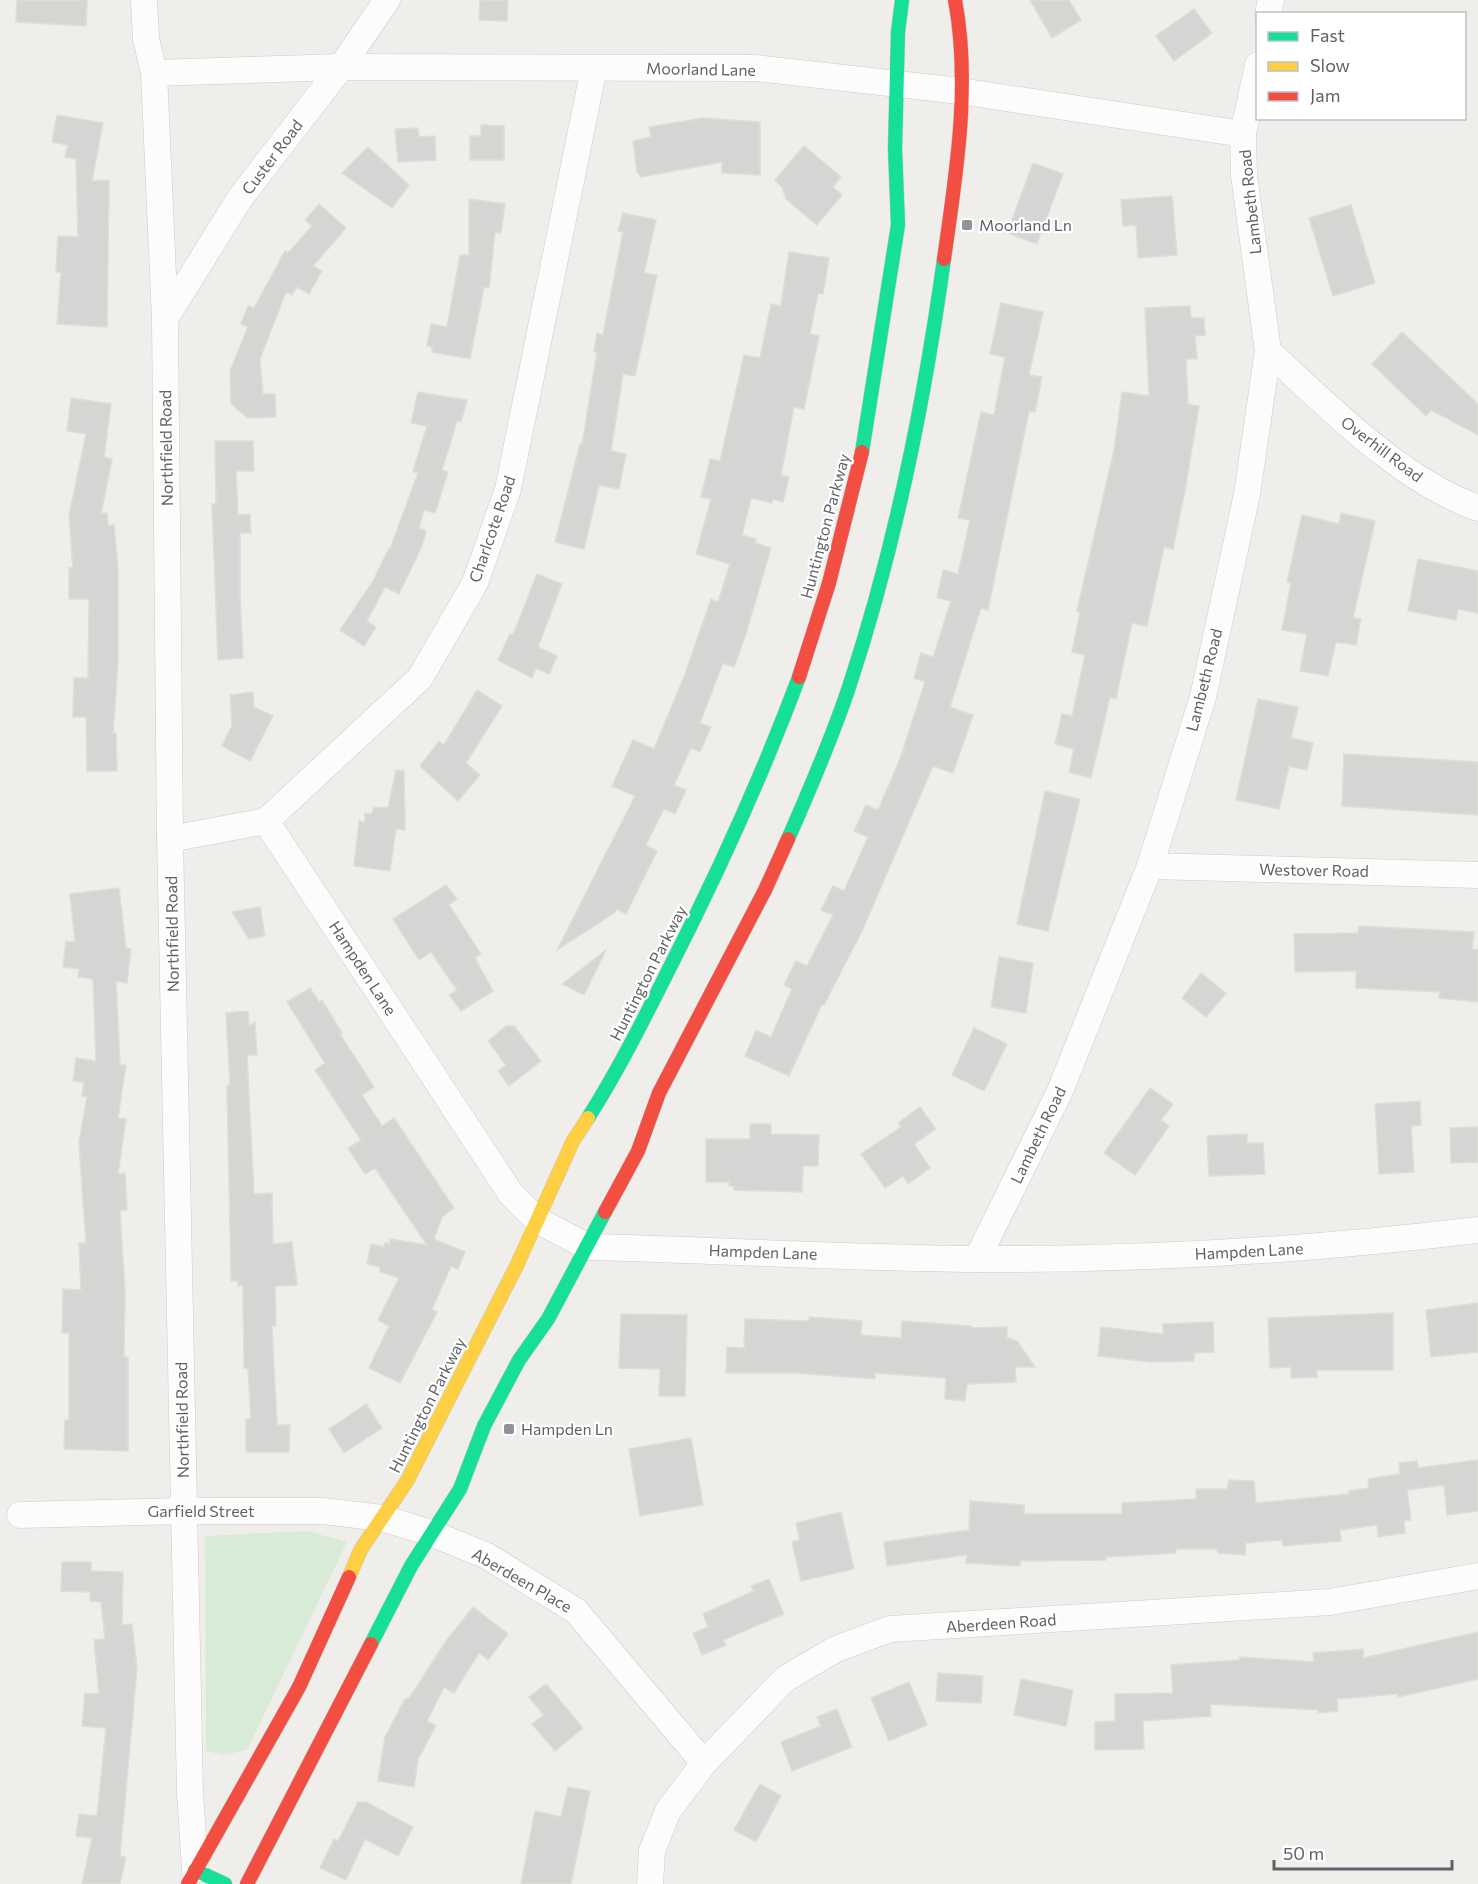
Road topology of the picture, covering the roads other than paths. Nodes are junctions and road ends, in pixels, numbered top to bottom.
1 (144, 0) edge
2 (387, 0) edge
3 (902, 0) edge
4 (956, 0) edge
5 (341, 67) junction
6 (594, 68) junction
7 (1256, 70) edge
8 (154, 73) junction
9 (897, 83) junction
10 (960, 91) junction
11 (1243, 134) junction
12 (165, 319) junction
13 (1268, 351) junction
14 (1478, 508) edge
15 (266, 821) junction
16 (171, 839) junction
17 (1150, 866) junction
18 (1478, 874) edge
19 (537, 1220) junction
20 (1478, 1230) edge
21 (588, 1247) junction
22 (976, 1259) junction
23 (184, 1510) junction
24 (20, 1515) dead end
25 (382, 1518) junction
26 (431, 1533) junction
27 (1478, 1576) edge
28 (704, 1763) junction
29 (192, 1877) edge
30 (225, 1884) edge
31 (247, 1884) edge
32 (650, 1884) edge

1 - 8 street, Northfield Road
2 - 5 street, Custer Road
3 - 9 street, Huntington Parkway
4 - 10 street
5 - 6 street, Moorland Lane
5 - 8 street, Moorland Lane
5 - 12 street, Custer Road
6 - 9 street, Moorland Lane
6 - 15 street, Charlcote Road
7 - 11 street, Lambeth Road
8 - 12 street, Northfield Road
9 - 10 street, Moorland Lane
9 - 19 street, Huntington Parkway
10 - 11 street, Moorland Lane
10 - 21 street
11 - 13 street, Lambeth Road
12 - 16 street, Northfield Road
13 - 14 street, Overhill Road
13 - 17 street, Lambeth Road
15 - 16 street
15 - 19 street, Hampden Lane
16 - 23 street, Northfield Road
17 - 18 street, Westover Road
17 - 22 street, Lambeth Road
19 - 21 street, Hampden Lane
19 - 25 street, Huntington Parkway
20 - 22 street, Hampden Lane
21 - 22 street, Hampden Lane
21 - 26 street
23 - 24 street, Garfield Street
23 - 25 street, Garfield Street
23 - 29 street, Northfield Road
25 - 26 street, Aberdeen Place
25 - 29 street, Huntington Parkway
26 - 28 street, Aberdeen Place
26 - 31 street
27 - 28 street, Aberdeen Road
28 - 32 street, Aberdeen Road
29 - 30 street

